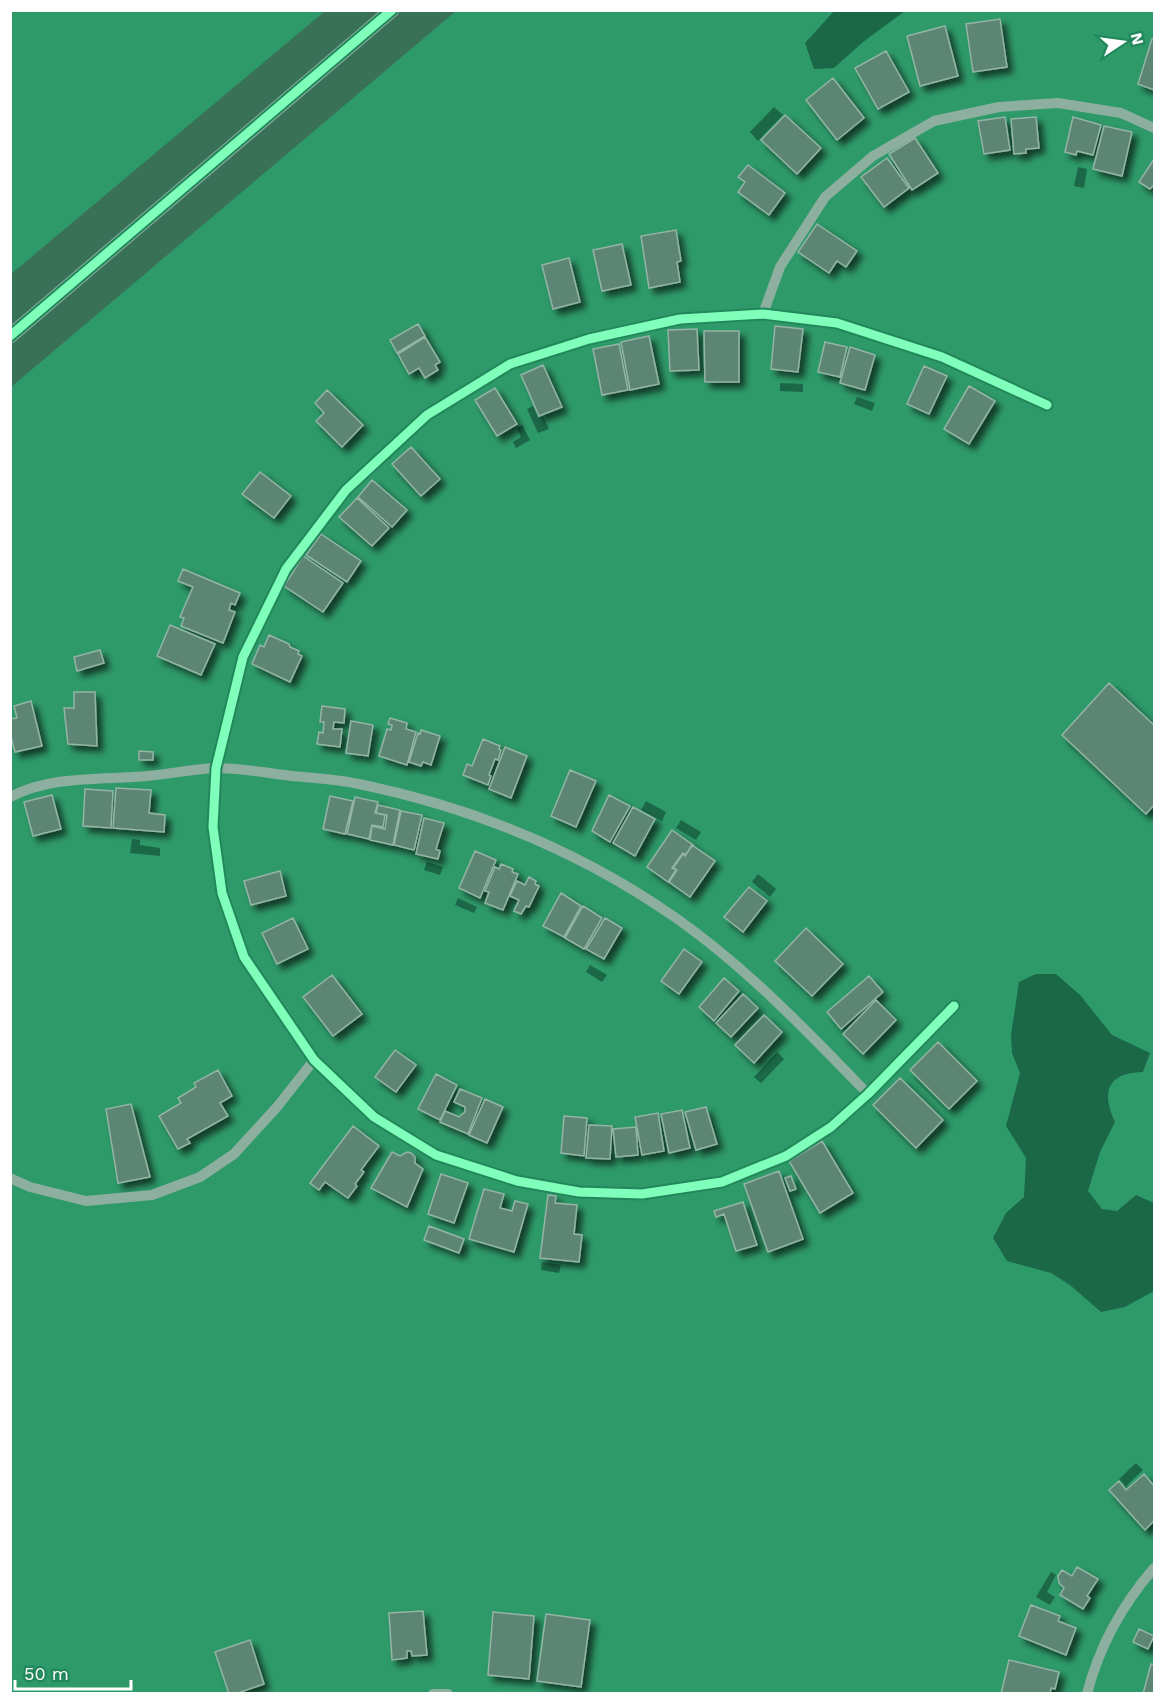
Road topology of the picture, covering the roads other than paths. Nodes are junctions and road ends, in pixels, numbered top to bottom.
1 (392, 10) edge
2 (1155, 128) edge
3 (763, 314) junction
4 (10, 336) edge
5 (1047, 405) dead end
6 (216, 768) junction
7 (10, 796) edge
8 (954, 1006) dead end
9 (314, 1060) junction
10 (868, 1094) junction
11 (10, 1178) edge
12 (1155, 1568) edge
13 (434, 1694) edge
14 (448, 1694) edge
15 (1087, 1694) edge

1 - 4 main road
2 - 3 street
3 - 5 street
3 - 6 street
6 - 7 street
6 - 9 street
6 - 10 street
8 - 10 street
9 - 10 street
9 - 11 street
12 - 15 street
13 - 14 street

